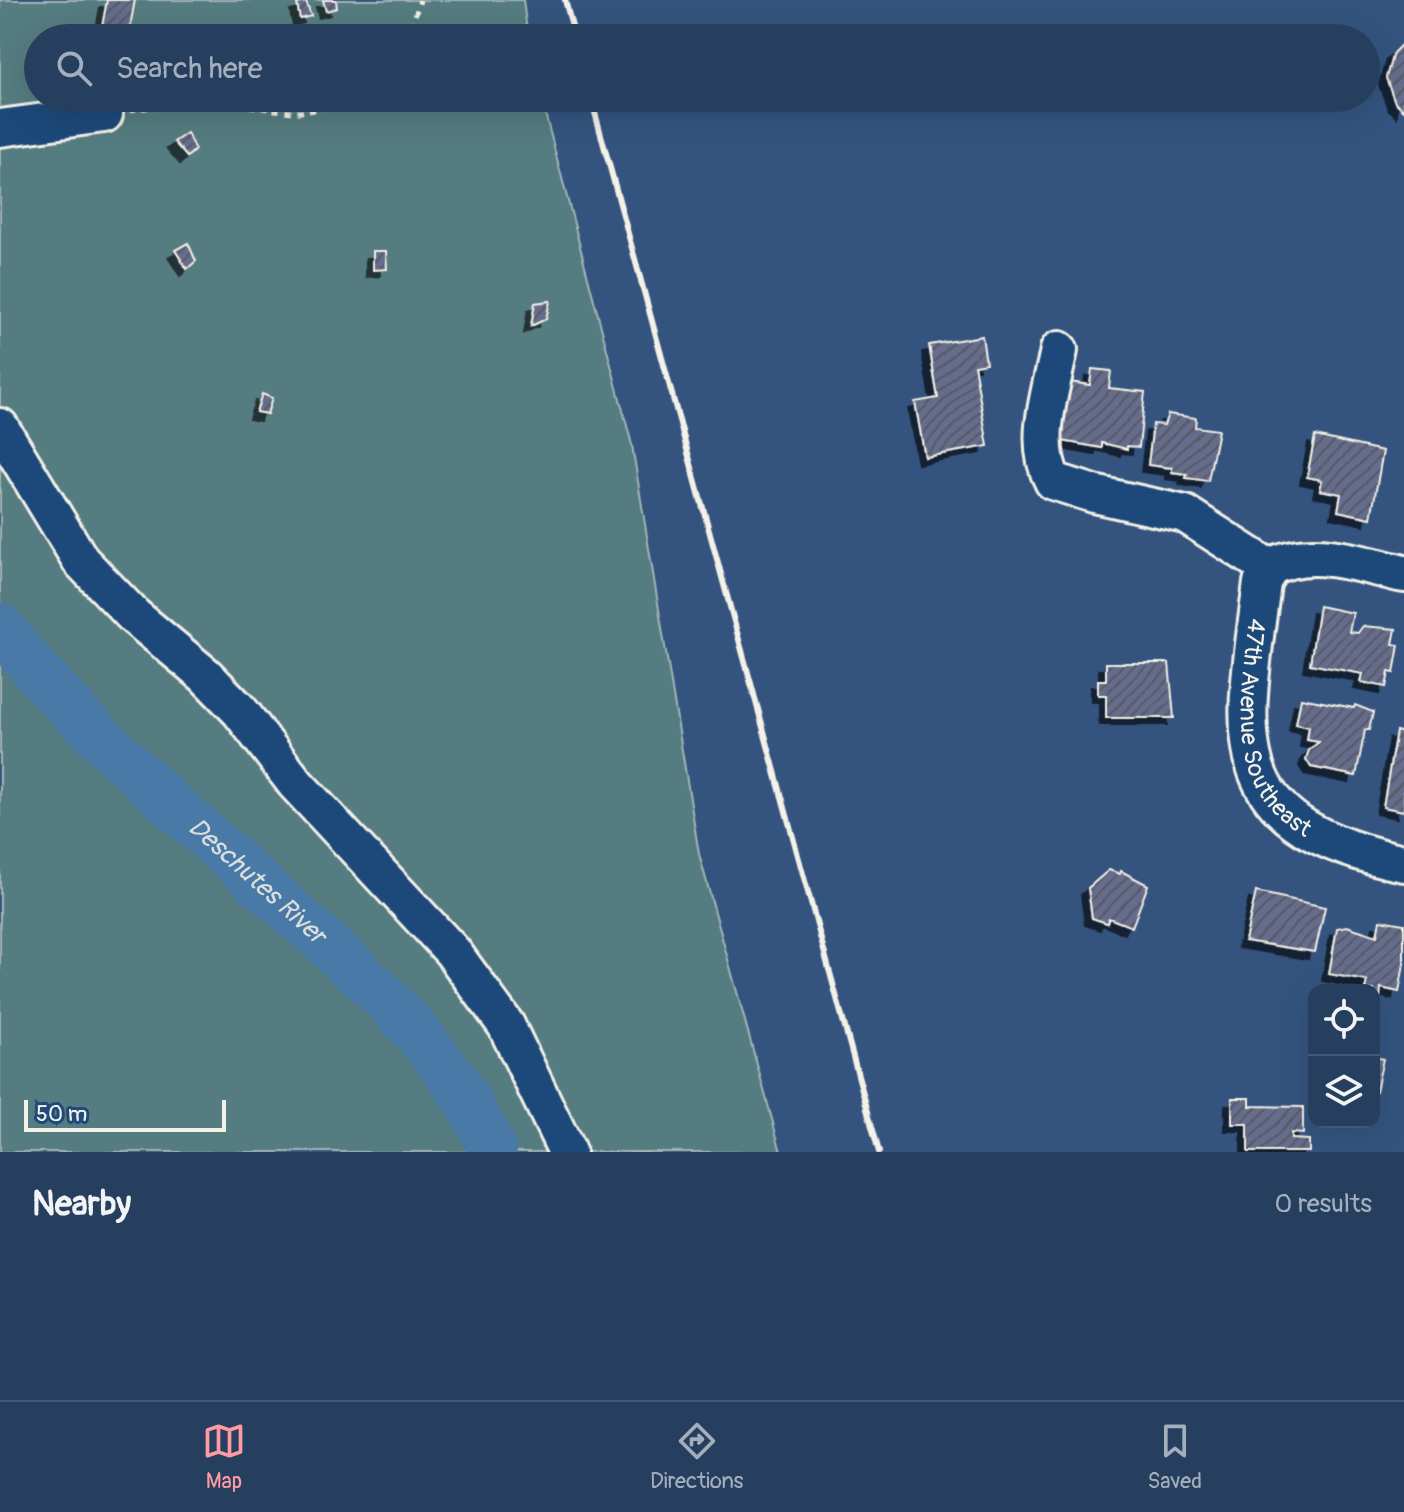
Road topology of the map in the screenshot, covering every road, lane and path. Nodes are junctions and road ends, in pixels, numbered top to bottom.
1 (420, 0) edge
2 (412, 24) edge
3 (117, 112) edge
4 (272, 112) edge
5 (317, 112) edge
6 (104, 114) joint
7 (0, 128) edge
8 (1059, 350) dead end
9 (0, 427) edge
10 (1269, 568) junction
11 (1404, 574) edge
12 (1404, 863) edge
13 (567, 1152) edge

1 - 2 path
3 - 6 path
4 - 5 path
6 - 7 street
8 - 10 street
9 - 13 street
10 - 11 street
10 - 12 street, 47th Avenue Southeast

